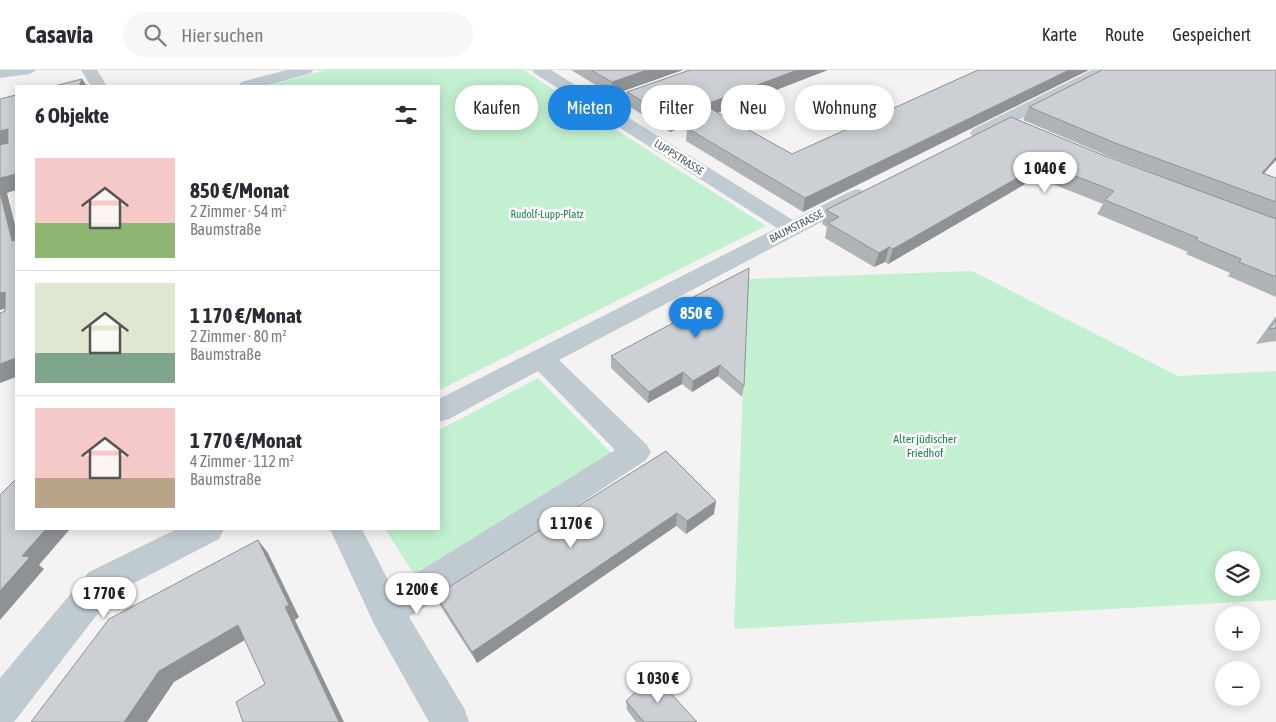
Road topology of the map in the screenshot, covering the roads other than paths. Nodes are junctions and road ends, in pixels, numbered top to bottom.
1 (30, 70) edge
2 (89, 70) edge
3 (305, 70) edge
4 (540, 70) edge
5 (705, 70) edge
6 (1105, 70) edge
7 (0, 74) edge
8 (98, 85) edge
9 (251, 85) edge
10 (564, 85) edge
11 (631, 96) edge
12 (1005, 120) junction
13 (631, 127) edge
14 (1031, 132) edge
15 (960, 143) edge
16 (872, 188) edge
17 (792, 228) junction
18 (541, 358) junction
19 (440, 410) edge
20 (206, 530) edge
21 (346, 530) edge
22 (386, 612) junction
23 (0, 708) edge
24 (450, 722) edge

1 - 7 lane
2 - 8 street
3 - 9 street
4 - 10 street, LUPPSTRASSE
5 - 11 street
6 - 12 street
12 - 14 street
12 - 15 street
13 - 17 street, LUPPSTRASSE
16 - 17 street, BAUMSTRASSE
17 - 18 street, BAUMSTRASSE
18 - 19 street, BAUMSTRASSE
18 - 22 street
20 - 23 street
21 - 22 street
22 - 24 street

